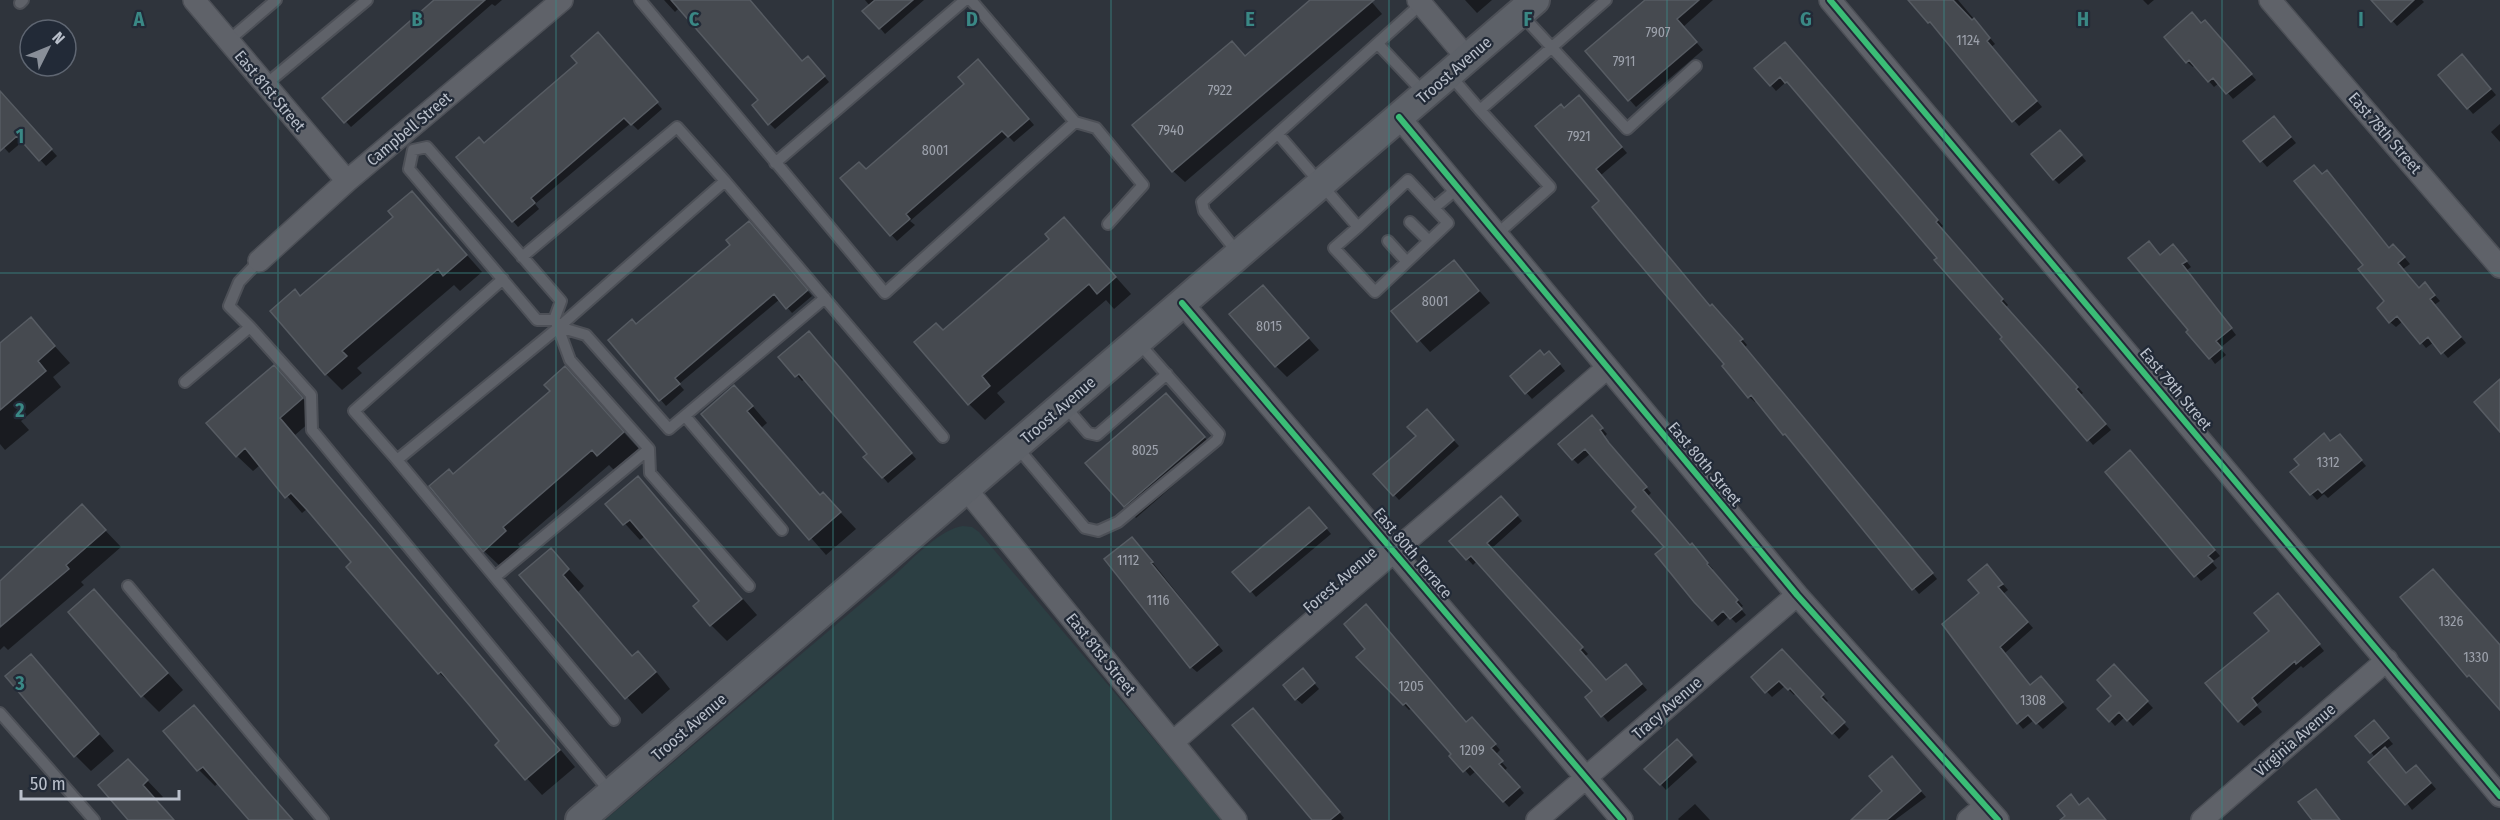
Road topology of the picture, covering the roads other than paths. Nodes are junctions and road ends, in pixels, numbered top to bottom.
1 (194, 0) edge
2 (276, 0) edge
3 (367, 0) edge
4 (562, 0) edge
5 (640, 0) edge
6 (965, 0) edge
7 (971, 0) edge
8 (1606, 0) edge
9 (1830, 0) edge
10 (2270, 0) edge
11 (1420, 2) edge
12 (1527, 6) edge
13 (228, 40) junction
14 (1378, 44) junction
15 (1551, 48) junction
16 (1458, 66) junction
17 (1696, 66) dead end
18 (266, 85) junction
19 (1426, 94) junction
20 (1480, 110) junction
21 (1399, 117) junction
22 (1075, 122) junction
23 (1278, 134) junction
24 (405, 145) junction
25 (775, 163) junction
26 (724, 181) junction
27 (346, 182) junction
28 (1321, 184) junction
29 (1458, 188) junction
30 (1434, 208) junction
31 (1410, 222) dead end
32 (1108, 224) dead end
33 (1358, 227) junction
34 (1496, 235) junction
35 (1428, 240) junction
36 (1388, 241) dead end
37 (1239, 255) junction
38 (522, 257) junction
39 (259, 261) joint
40 (1406, 261) junction
41 (2500, 267) edge
42 (503, 279) junction
43 (825, 298) junction
44 (1182, 303) junction
45 (557, 323) junction
46 (250, 327) junction
47 (1138, 342) junction
48 (1607, 368) junction
49 (1167, 374) junction
50 (185, 382) dead end
51 (1064, 405) junction
52 (685, 416) junction
53 (943, 437) dead end
54 (1016, 446) junction
55 (649, 449) junction
56 (397, 459) junction
57 (966, 489) junction
58 (782, 530) dead end
59 (1394, 552) junction
60 (495, 577) junction
61 (128, 586) dead end
62 (749, 586) dead end
63 (1797, 596) junction
64 (2387, 660) junction
65 (0, 713) edge
66 (614, 720) dead end
67 (1173, 742) junction
68 (1586, 778) junction
69 (611, 794) junction
70 (2500, 796) edge
71 (1992, 813) edge
72 (94, 820) edge
73 (323, 820) edge
74 (580, 820) edge
75 (1236, 820) edge
76 (1537, 820) edge
77 (1622, 820) edge
78 (1968, 820) edge
79 (2202, 820) edge

1 - 13 street, East 81st Street
2 - 13 lane
3 - 18 lane
4 - 24 street, Campbell Street
5 - 25 lane
6 - 25 lane
7 - 22 lane
8 - 15 lane
9 - 64 street, East 79th Street
10 - 41 street, East 78th Street
11 - 14 lane
11 - 16 street
12 - 15 lane
12 - 16 main road, Troost Avenue
13 - 18 street, East 81st Street
14 - 19 lane
14 - 23 lane
15 - 17 lane
15 - 20 lane
16 - 19 main road, Troost Avenue
16 - 20 lane
18 - 27 street, East 81st Street
19 - 21 main road, Troost Avenue
20 - 34 lane
21 - 28 main road, Troost Avenue
21 - 29 street, East 80th Street
22 - 25 lane
22 - 32 lane
23 - 28 lane
23 - 37 lane
24 - 27 street, Campbell Street
24 - 38 lane
24 - 42 lane
26 - 38 lane
26 - 43 lane
26 - 45 lane
27 - 39 street, Campbell Street
28 - 33 lane
28 - 37 main road, Troost Avenue
29 - 30 lane
29 - 34 street, East 80th Street
30 - 33 lane
30 - 35 lane
31 - 35 lane
33 - 40 lane
34 - 48 street, East 80th Street
35 - 40 lane
36 - 40 lane
37 - 44 main road, Troost Avenue
38 - 45 lane
39 - 46 lane
42 - 45 lane
42 - 56 lane
43 - 52 lane
43 - 53 lane
44 - 47 main road, Troost Avenue
44 - 59 street, East 80th Terrace
45 - 52 lane
45 - 55 lane
45 - 56 lane
46 - 50 lane
46 - 69 lane
47 - 49 lane
47 - 51 main road, Troost Avenue
48 - 59 street, Forest Avenue
48 - 63 street, East 80th Street
49 - 51 lane
49 - 54 lane
51 - 54 main road, Troost Avenue
52 - 58 lane
54 - 57 main road, Troost Avenue
55 - 60 lane
55 - 62 lane
56 - 60 lane
57 - 67 street, East 81st Street
57 - 69 main road, Troost Avenue
59 - 67 street, Forest Avenue
59 - 68 street, East 80th Terrace
60 - 66 lane
61 - 73 lane
63 - 68 street, Tracy Avenue
63 - 71 street, East 80th Street
64 - 70 street, East 79th Street
64 - 79 street, Virginia Avenue
65 - 72 lane
67 - 75 street, East 81st Street
68 - 76 street, Tracy Avenue
68 - 77 street, East 80th Terrace
69 - 74 main road, Troost Avenue
71 - 78 street

